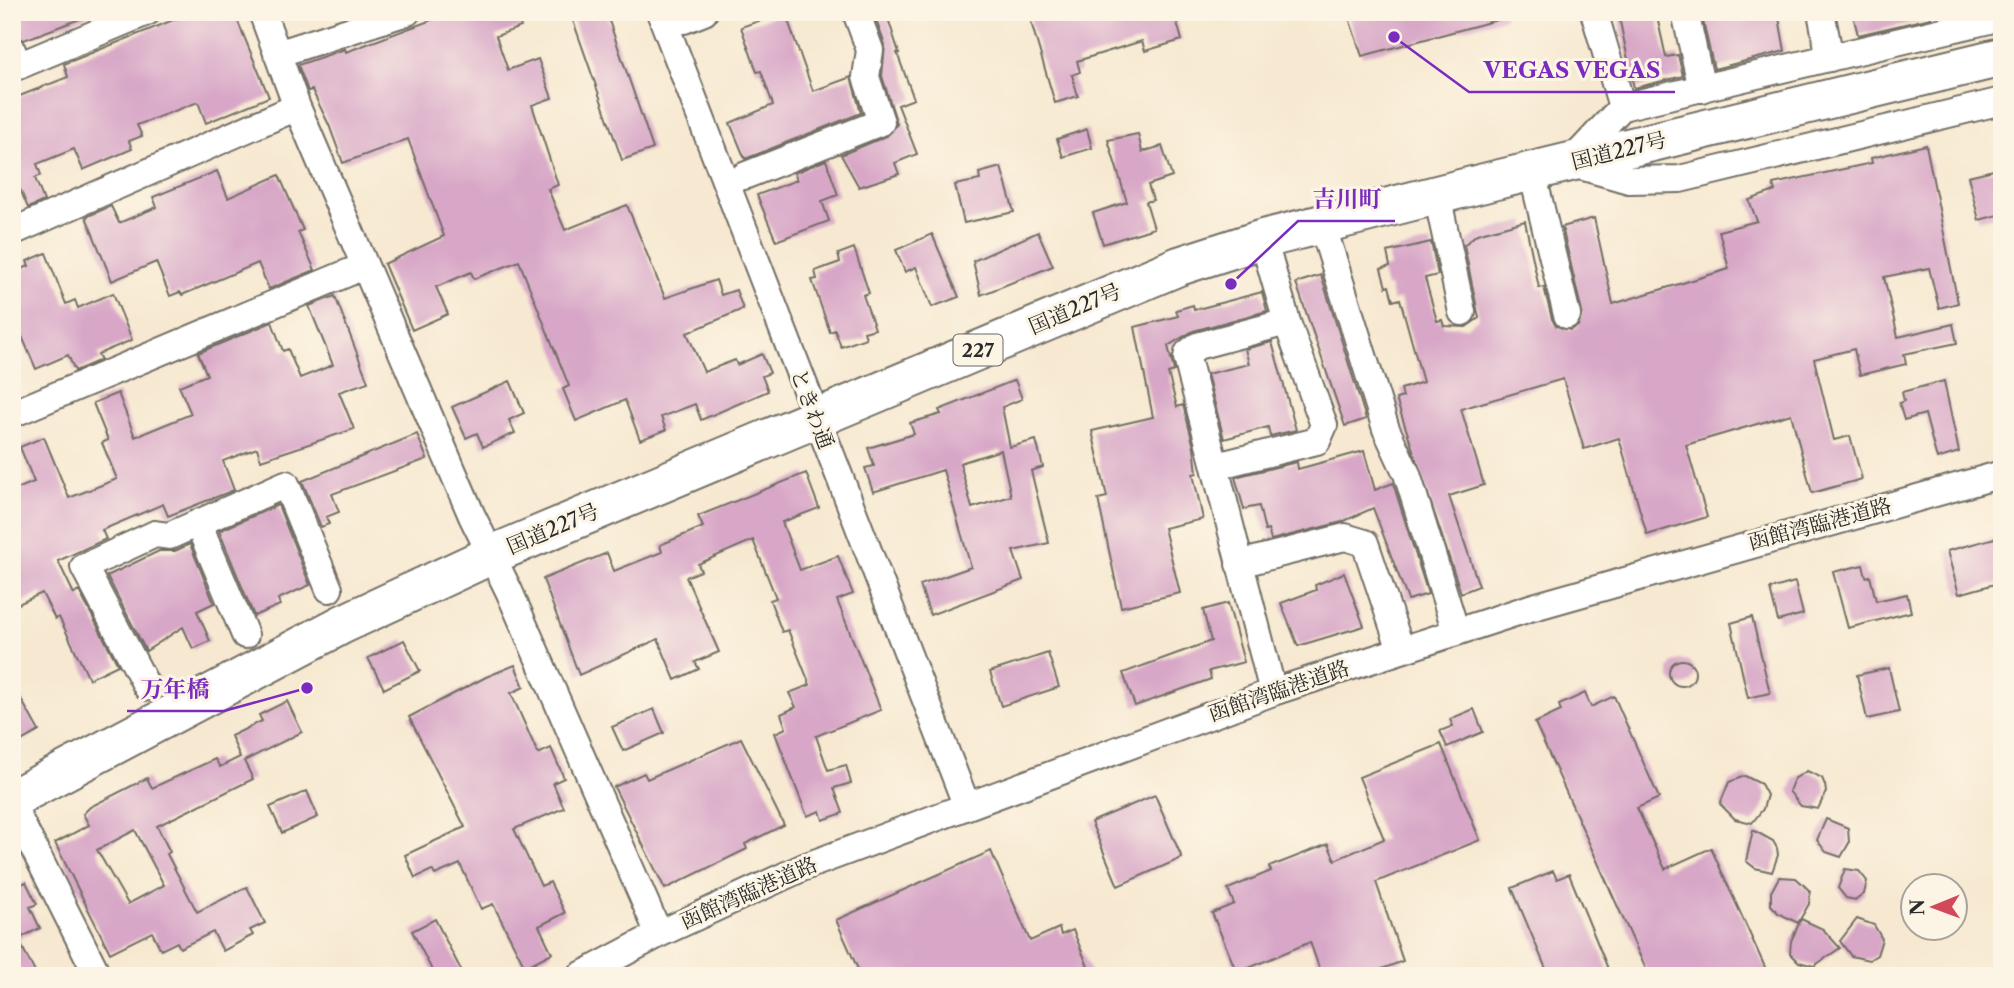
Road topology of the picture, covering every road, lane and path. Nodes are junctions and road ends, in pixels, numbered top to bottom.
1 (147, 12) edge
2 (262, 12) edge
3 (407, 12) edge
4 (856, 12) edge
5 (1594, 12) edge
6 (1685, 12) edge
7 (1821, 12) edge
8 (683, 15) edge
9 (2002, 17) edge
10 (1957, 20) edge
11 (12, 50) edge
12 (277, 54) junction
13 (2002, 57) edge
14 (1830, 58) junction
15 (1702, 89) junction
16 (2002, 102) edge
17 (297, 107) junction
18 (1622, 107) junction
19 (1570, 163) junction
20 (1532, 172) junction
21 (744, 176) dead end
22 (1437, 195) junction
23 (1322, 224) junction
24 (12, 232) edge
25 (1263, 239) junction
26 (350, 272) dead end
27 (1462, 312) dead end
28 (1567, 315) dead end
29 (1287, 322) junction
30 (12, 414) edge
31 (816, 419) junction
32 (1216, 466) junction
33 (2002, 474) edge
34 (198, 523) junction
35 (491, 555) junction
36 (1239, 564) junction
37 (329, 589) dead end
38 (1456, 632) junction
39 (245, 635) dead end
40 (1401, 650) junction
41 (147, 687) dead end
42 (1273, 692) junction
43 (12, 799) edge
44 (966, 804) junction
45 (12, 805) edge
46 (659, 934) junction
47 (98, 976) edge
48 (580, 976) edge

1 - 11 street
2 - 12 street
3 - 12 street
4 - 21 street
5 - 18 street
6 - 15 street
7 - 14 street
8 - 31 street, ときわ通
9 - 10 street
10 - 14 street
12 - 17 street
13 - 19 highway, 国道227号 / 227
14 - 15 street
15 - 18 street
16 - 19 street
17 - 24 street
17 - 35 street
18 - 19 street
19 - 20 highway, 国道227号 / 227
20 - 22 highway, 国道227号 / 227
20 - 28 street
22 - 23 highway, 国道227号 / 227
22 - 27 street
23 - 25 highway, 国道227号 / 227
23 - 38 street
25 - 29 street
25 - 31 highway, 国道227号 / 227
26 - 30 street
29 - 32 street
29 - 32 street
31 - 35 highway, 国道227号 / 227
31 - 44 street, ときわ通
32 - 36 street
33 - 38 street, 函館湾臨港道路
34 - 37 street
34 - 39 street
34 - 41 street
35 - 43 highway, 国道227号 / 227
35 - 46 street
36 - 40 street
36 - 42 street
38 - 40 street, 函館湾臨港道路
40 - 42 street, 函館湾臨港道路
42 - 44 street, 函館湾臨港道路
44 - 46 street, 函館湾臨港道路
45 - 47 street
46 - 48 street, 函館湾臨港道路

